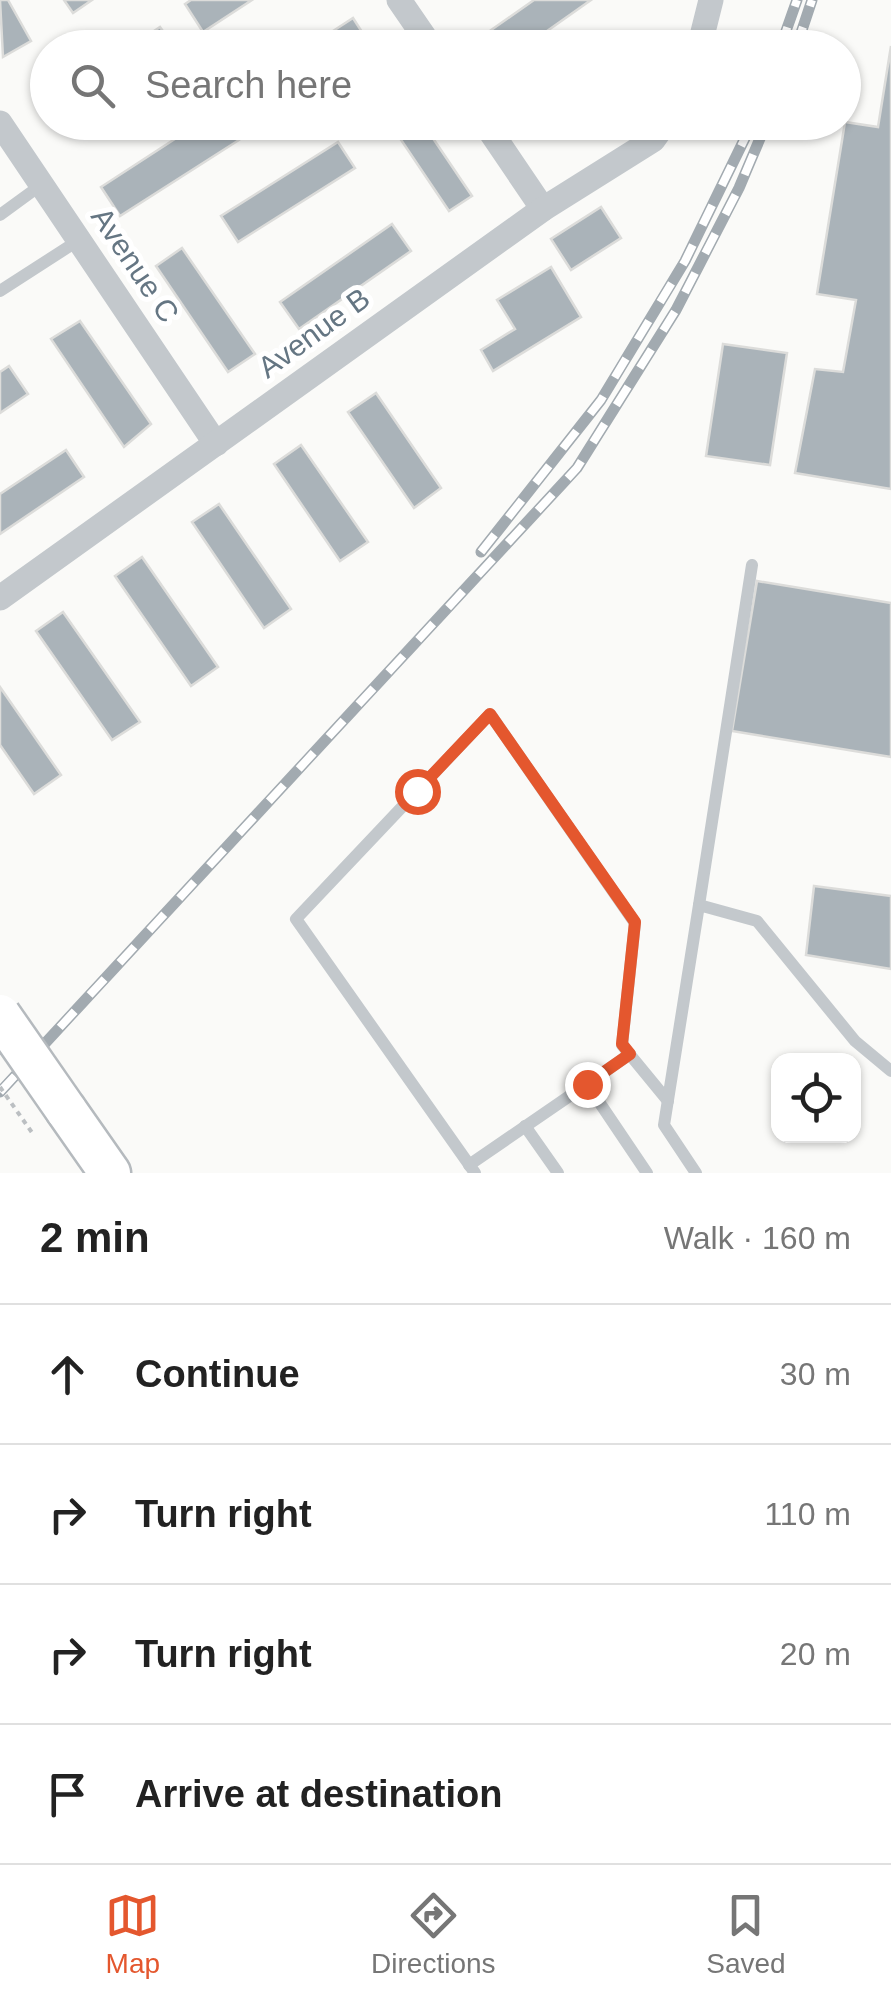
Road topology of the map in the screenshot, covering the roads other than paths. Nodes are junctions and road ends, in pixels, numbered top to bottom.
1 (399, 0) edge
2 (711, 0) edge
3 (420, 30) edge
4 (704, 30) edge
5 (0, 123) edge
6 (496, 140) edge
7 (653, 140) edge
8 (42, 185) junction
9 (543, 209) junction
10 (0, 215) edge
11 (79, 240) junction
12 (0, 291) edge
13 (216, 444) junction
14 (752, 565) dead end
15 (0, 598) edge
16 (699, 904) junction
17 (0, 1015) edge
18 (630, 1054) junction
19 (891, 1071) edge
20 (587, 1084) junction
21 (668, 1101) junction
22 (525, 1126) junction
23 (472, 1169) edge
24 (110, 1173) edge
25 (558, 1173) edge
26 (648, 1173) edge
27 (696, 1173) edge

1 - 3 street
2 - 4 street
5 - 8 street, Avenue C
6 - 9 street
7 - 9 street, Avenue B
8 - 10 lane
8 - 11 street, Avenue C
9 - 13 street, Avenue B
11 - 12 lane
11 - 13 street, Avenue C
13 - 15 street, Avenue B
14 - 16 lane
16 - 19 lane
16 - 21 lane
17 - 24 main road, bridge
18 - 20 lane
18 - 21 lane
18 - 23 lane
20 - 22 lane
20 - 26 lane
21 - 27 lane
22 - 23 lane
22 - 25 lane

